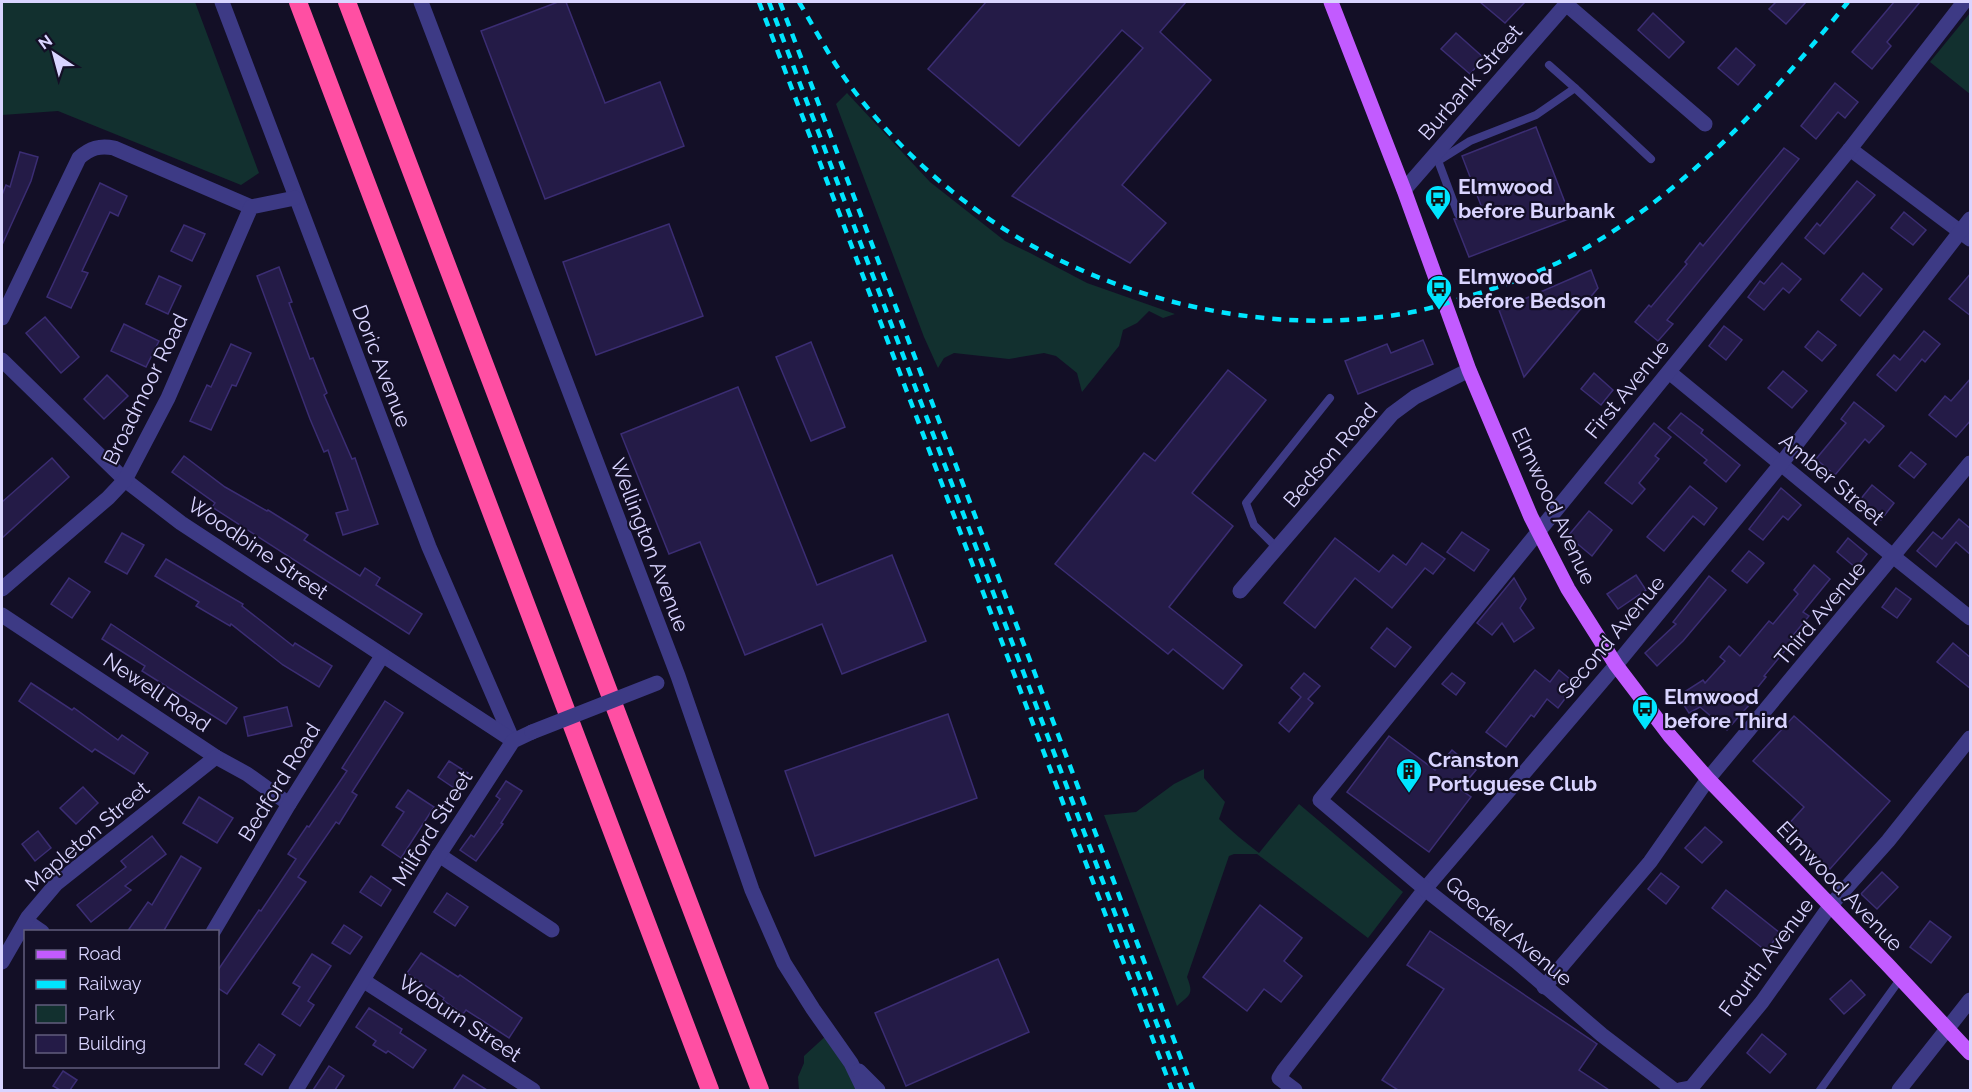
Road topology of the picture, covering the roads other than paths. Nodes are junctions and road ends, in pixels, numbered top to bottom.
1 (222, 2) edge
2 (298, 2) edge
3 (347, 2) edge
4 (421, 2) edge
5 (1331, 2) edge
6 (1964, 2) edge
7 (1567, 3) edge
8 (1549, 65) dead end
9 (1575, 88) junction
10 (1705, 124) dead end
11 (1850, 149) junction
12 (1437, 158) junction
13 (1651, 159) dead end
14 (1404, 190) junction
15 (295, 198) junction
16 (251, 207) junction
17 (1458, 214) dead end
18 (1967, 230) edge
19 (2, 318) edge
20 (2, 360) edge
21 (1469, 370) junction
22 (1669, 372) junction
23 (1330, 398) dead end
24 (1971, 463) edge
25 (1781, 464) junction
26 (125, 480) junction
27 (1538, 530) junction
28 (1277, 548) junction
29 (1894, 558) junction
30 (2, 589) edge
31 (1240, 591) dead end
32 (2, 615) edge
33 (1971, 618) edge
34 (382, 656) junction
35 (1616, 665) junction
36 (678, 676) junction
37 (1971, 738) edge
38 (513, 741) junction
39 (216, 757) junction
40 (1708, 779) junction
41 (1320, 800) joint
42 (289, 804) junction
43 (439, 855) junction
44 (1425, 889) junction
45 (1830, 906) junction
46 (26, 921) junction
47 (39, 930) edge
48 (214, 930) edge
49 (552, 930) dead end
50 (2, 962) edge
51 (1901, 978) junction
52 (364, 981) junction
53 (1544, 987) junction
54 (1971, 1000) edge
55 (1948, 1029) junction
56 (1971, 1053) edge
57 (851, 1063) junction
58 (296, 1090) edge
59 (533, 1090) edge
60 (710, 1090) edge
61 (760, 1090) edge
62 (864, 1090) edge
63 (878, 1090) edge
64 (1295, 1090) edge
65 (1680, 1090) edge
66 (1820, 1090) edge
67 (1899, 1090) edge

1 - 15 street, Doric Avenue
2 - 60 highway
3 - 61 highway
4 - 36 street, Wellington Avenue
5 - 14 main road, Elmwood Avenue
6 - 11 street, First Avenue
7 - 10 street
7 - 12 street, Burbank Street
8 - 9 lane
9 - 12 lane
9 - 13 lane
11 - 18 street
11 - 22 street, First Avenue
12 - 14 street, Burbank Street
12 - 17 lane
14 - 21 main road, Elmwood Avenue
15 - 16 street
15 - 38 street, Doric Avenue
16 - 19 street
16 - 26 street, Broadmoor Road
18 - 25 street, Second Avenue
20 - 26 street, Woodbine Street
21 - 27 main road, Elmwood Avenue
21 - 28 street, Bedson Road
22 - 25 street, Amber Street
22 - 27 street, First Avenue
23 - 28 lane
24 - 29 street, Third Avenue
25 - 29 street, Amber Street
25 - 35 street, Second Avenue
26 - 30 street, Broadmoor Road
26 - 34 street, Woodbine Street
27 - 35 main road, Elmwood Avenue
27 - 41 street, First Avenue
28 - 31 street, Bedson Road
29 - 33 street, Amber Street
29 - 40 street, Third Avenue
32 - 39 street, Newell Road
34 - 38 street, Woodbine Street
34 - 42 street, Bedford Road
35 - 40 main road, Elmwood Avenue
35 - 44 street, Second Avenue
36 - 38 street, bridge
36 - 57 street, Wellington Avenue
37 - 45 street, Fourth Avenue
38 - 43 street, Milford Street
39 - 42 street, Newell Road
39 - 46 street, Mapleton Street
40 - 45 main road, Elmwood Avenue
40 - 53 street, Third Avenue
41 - 44 street, Goeckel Avenue
42 - 48 street, Bedford Road
43 - 49 street
43 - 52 street, Milford Street
44 - 53 street, Goeckel Avenue
44 - 64 street, Second Avenue
45 - 51 main road, Elmwood Avenue
45 - 65 street, Fourth Avenue
46 - 47 street
46 - 50 street, Mapleton Street
51 - 55 main road, Elmwood Avenue
51 - 66 lane
52 - 58 street, Milford Street
52 - 59 street, Woburn Street
53 - 65 street, Goeckel Avenue
54 - 55 street
55 - 56 main road, Elmwood Avenue
55 - 67 street
57 - 62 street, Wellington Avenue
57 - 63 street

